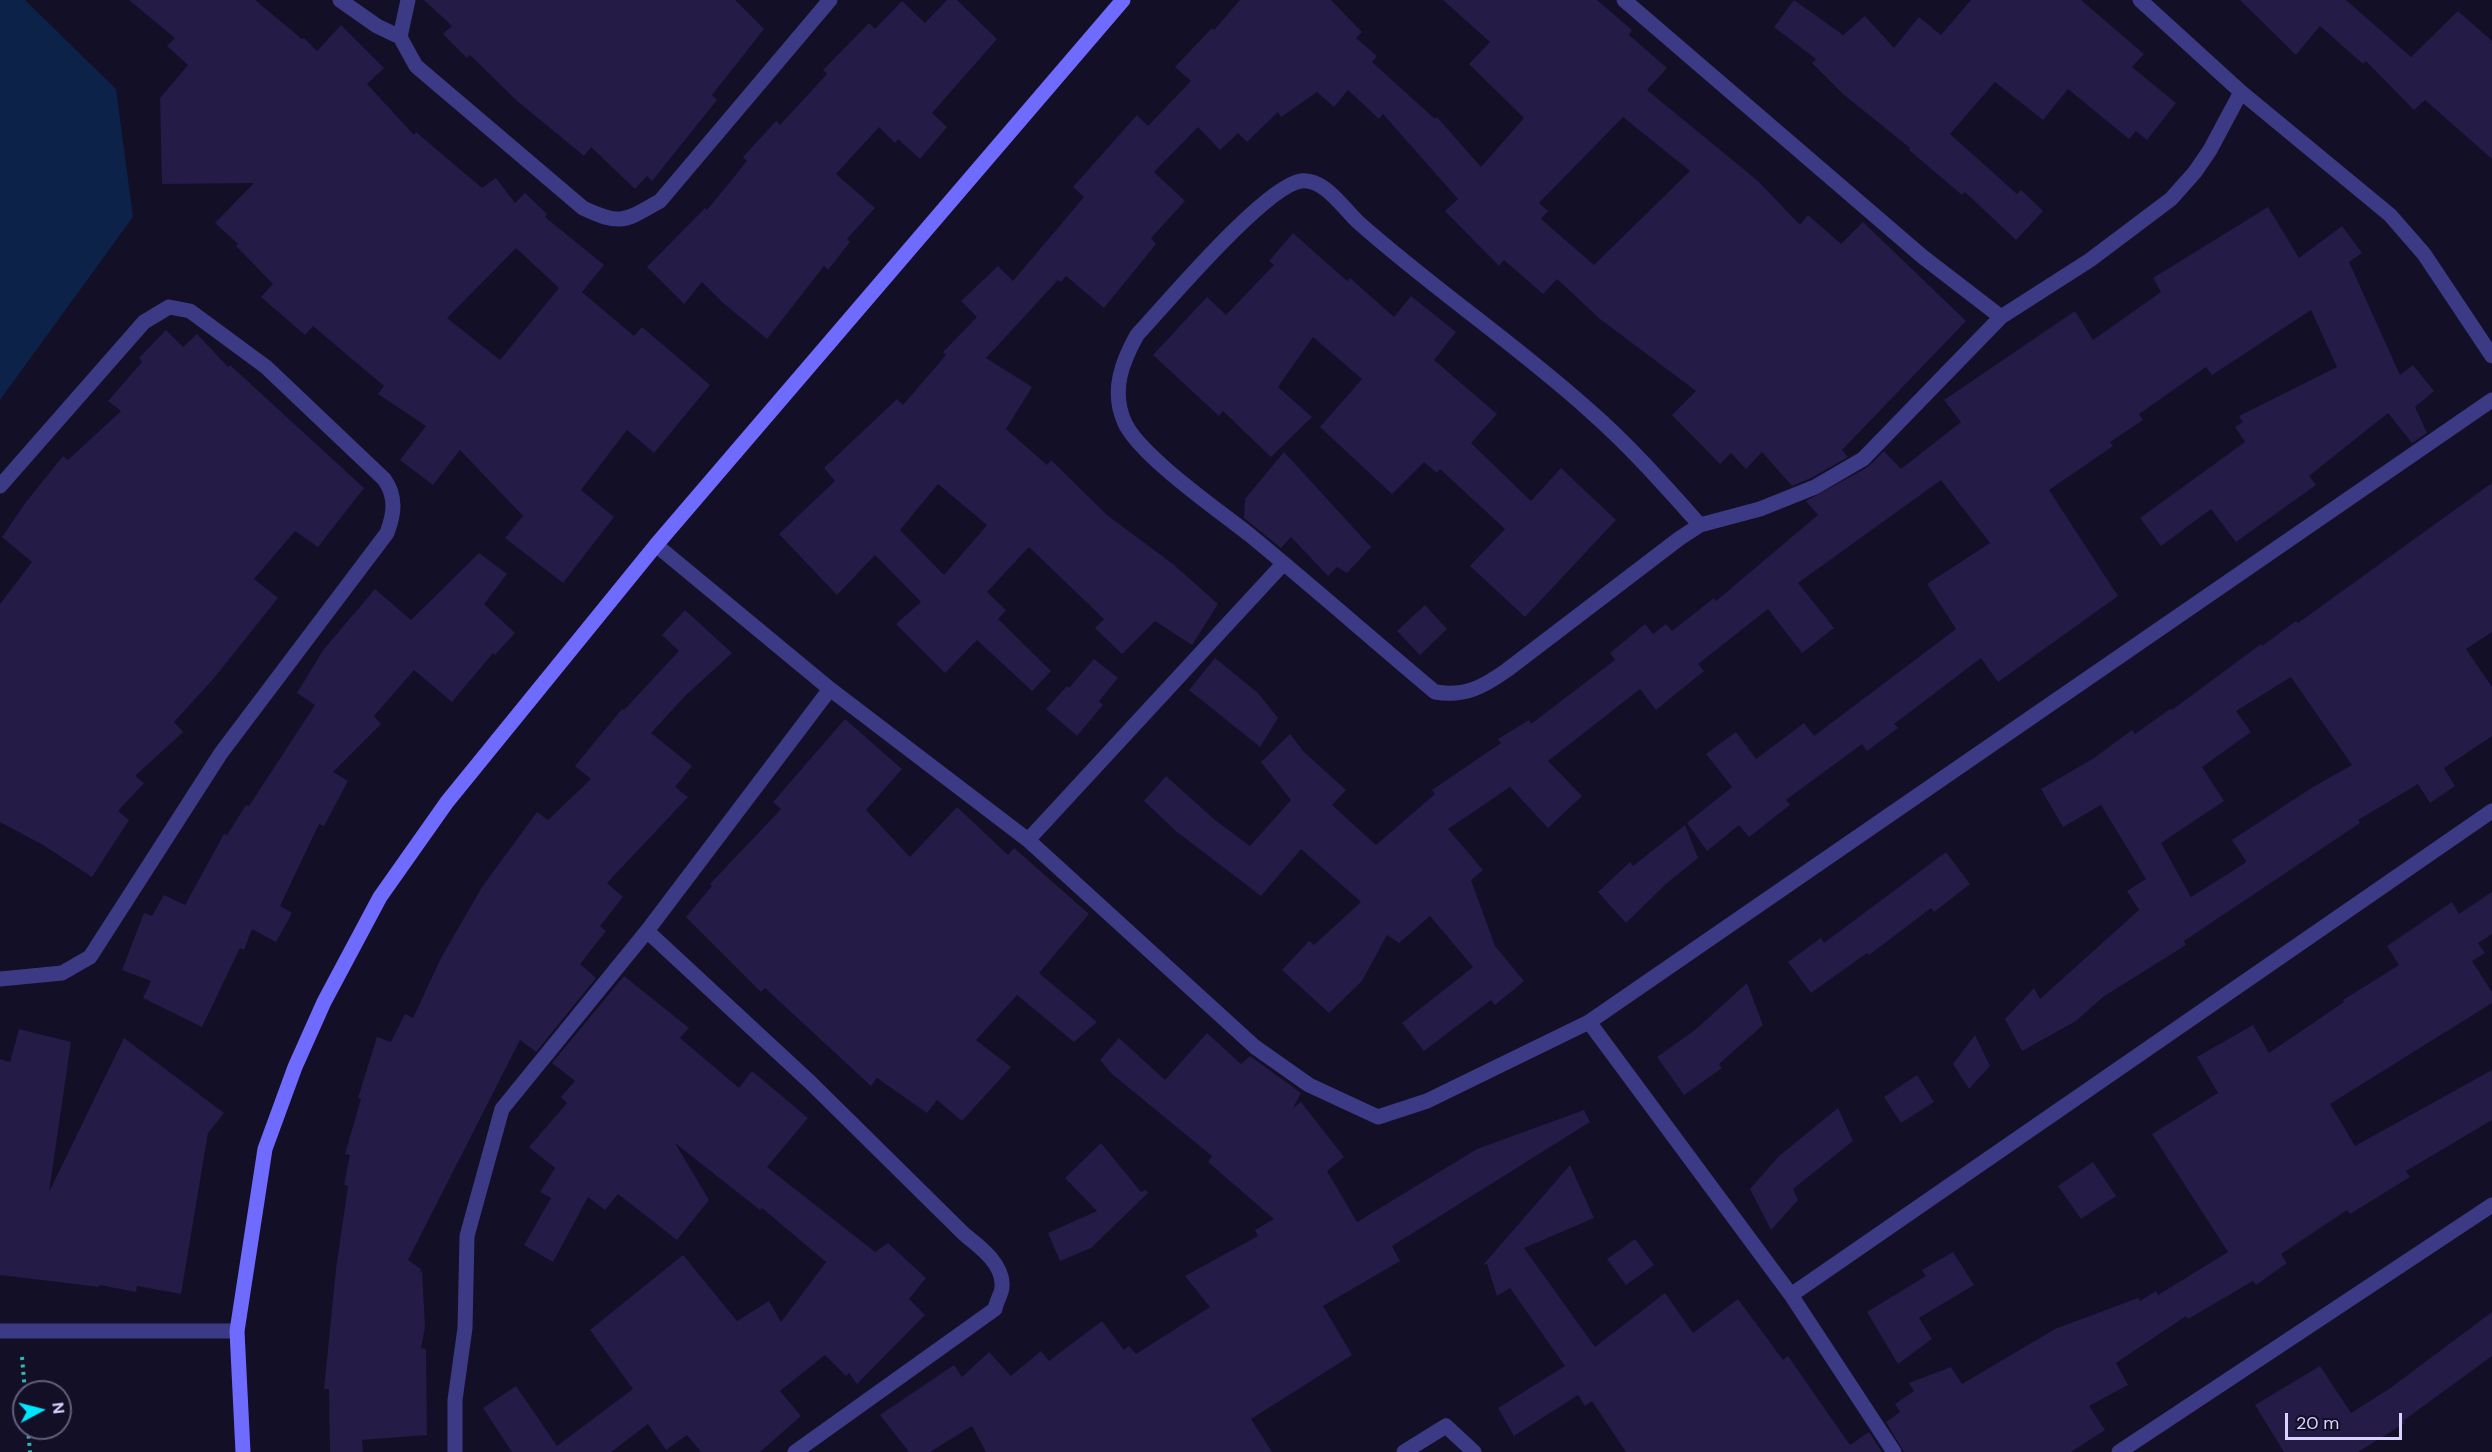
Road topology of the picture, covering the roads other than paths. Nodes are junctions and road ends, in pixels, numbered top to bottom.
1 (340, 0) edge
2 (408, 0) edge
3 (830, 0) edge
4 (1123, 0) edge
5 (1624, 0) edge
6 (2140, 0) edge
7 (400, 37) junction
8 (2241, 92) junction
9 (2001, 317) junction
10 (2492, 356) edge
11 (2492, 400) edge
12 (0, 486) edge
13 (1701, 525) junction
14 (656, 545) junction
15 (1284, 564) junction
16 (830, 688) junction
17 (2492, 811) edge
18 (1028, 840) junction
19 (647, 931) junction
20 (0, 979) edge
21 (1589, 1022) junction
22 (2492, 1205) edge
23 (1791, 1295) junction
24 (0, 1331) edge
25 (237, 1331) junction
26 (243, 1452) edge
27 (455, 1452) edge
28 (795, 1452) edge
29 (1404, 1452) edge
30 (1474, 1452) edge
31 (1894, 1452) edge
32 (2119, 1452) edge

1 - 7 street
2 - 7 street
3 - 7 street
4 - 14 street
5 - 9 street
6 - 8 street
8 - 9 street
8 - 10 street
9 - 13 street
11 - 21 street
12 - 20 street
13 - 15 street
13 - 15 street
14 - 16 street
14 - 25 street
15 - 18 street
16 - 18 street
16 - 19 street
17 - 23 street
18 - 21 street
19 - 27 street
19 - 28 street
21 - 23 street
22 - 32 street
23 - 31 street
24 - 25 street
25 - 26 street
29 - 30 street

